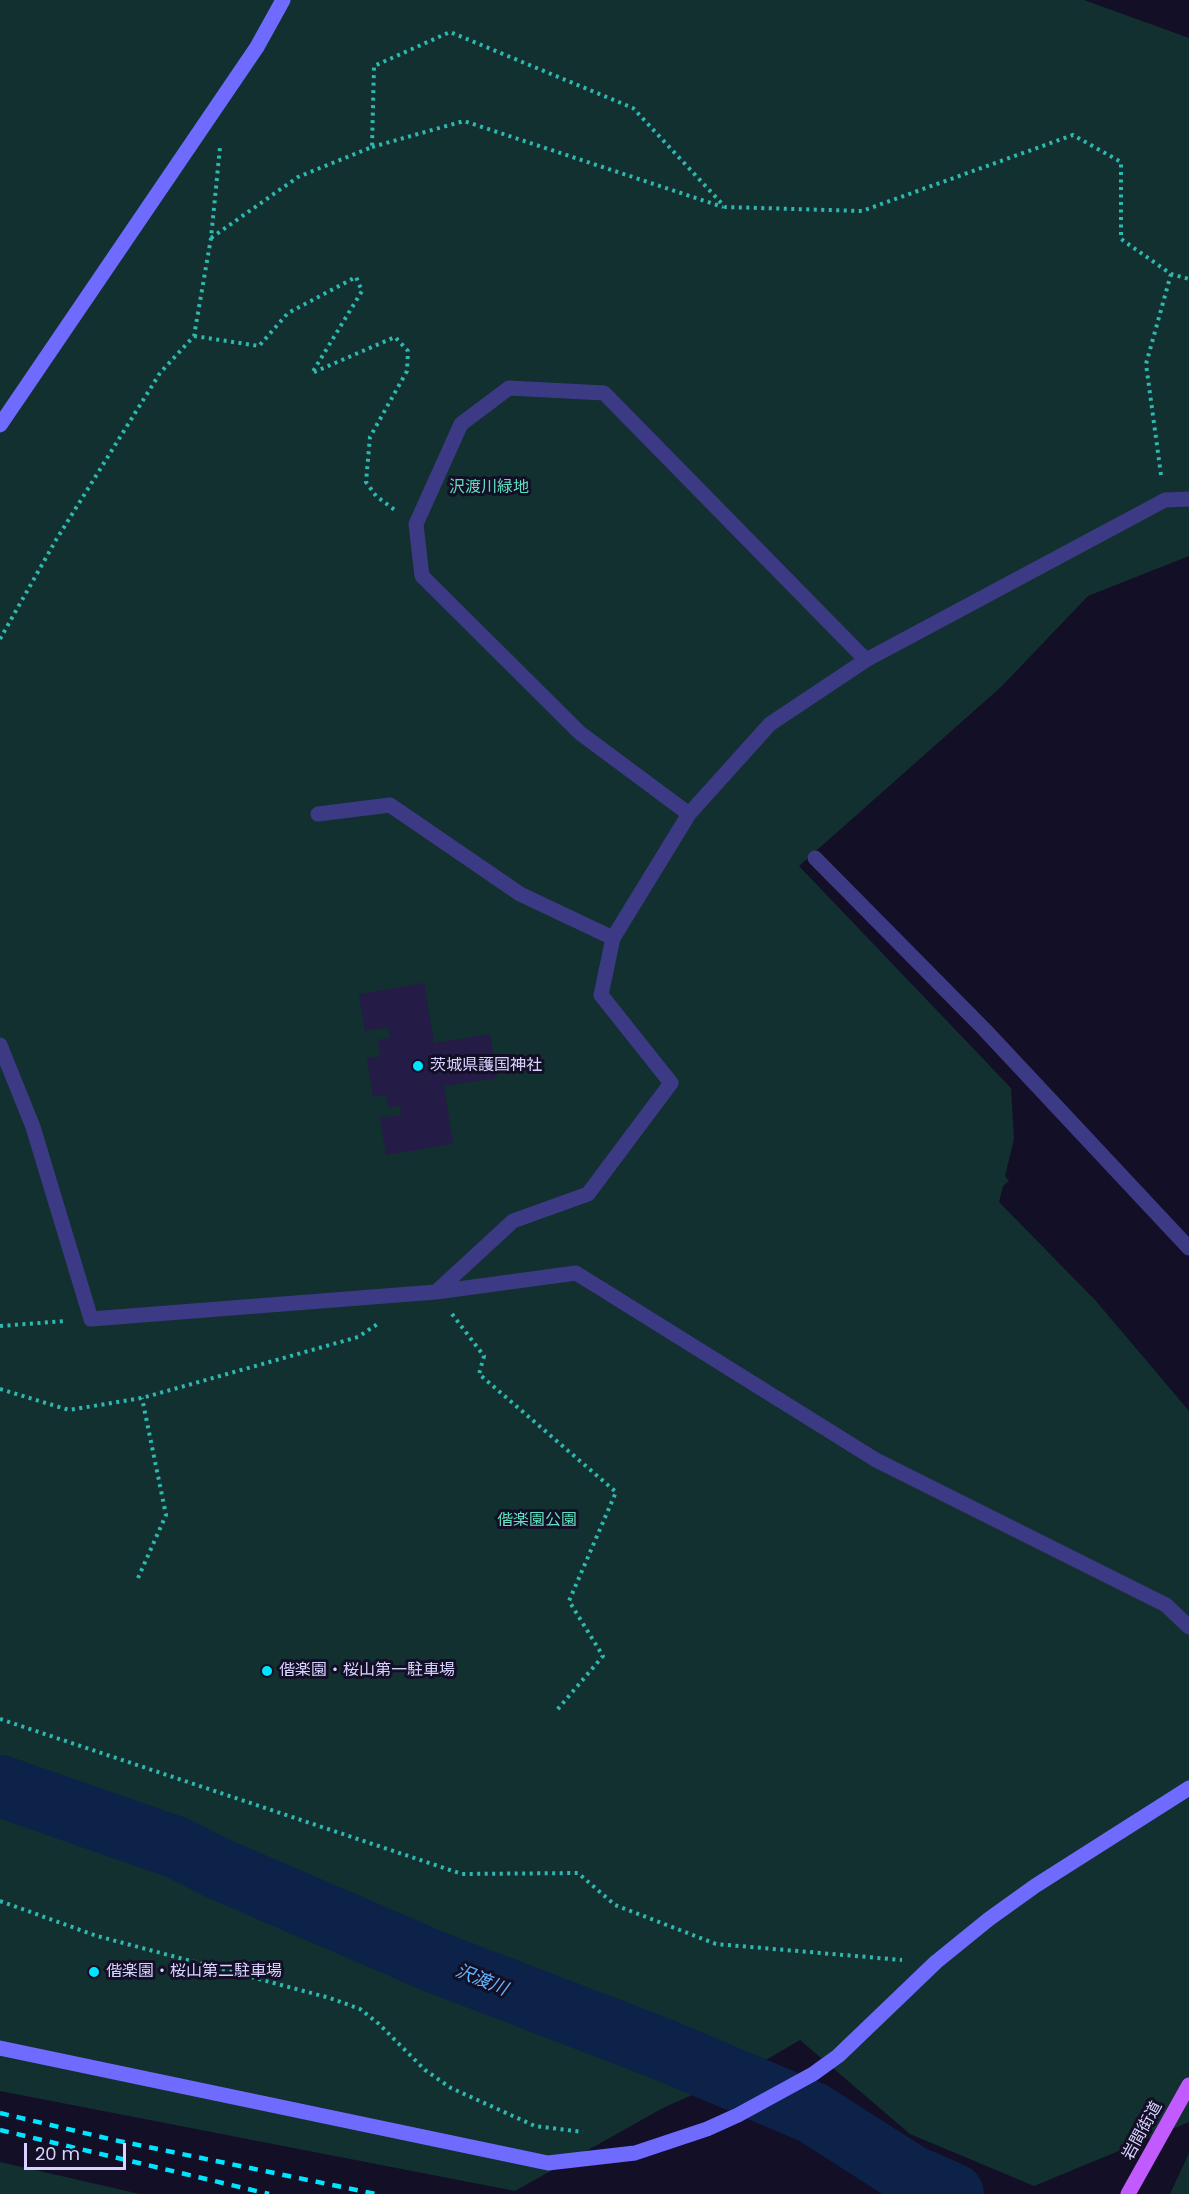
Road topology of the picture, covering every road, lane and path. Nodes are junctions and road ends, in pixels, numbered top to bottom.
1 (284, 0) edge
2 (220, 144) dead end
3 (372, 147) junction
4 (725, 207) junction
5 (211, 238) junction
6 (1171, 274) junction
7 (1189, 279) edge
8 (194, 336) junction
9 (0, 425) edge
10 (1189, 499) edge
11 (1165, 500) junction
12 (416, 524) junction
13 (0, 639) edge
14 (866, 660) junction
15 (318, 814) dead end
16 (689, 814) junction
17 (815, 858) dead end
18 (613, 938) junction
19 (0, 1045) edge
20 (1189, 1248) edge
21 (436, 1292) junction
22 (385, 1318) dead end
23 (91, 1319) junction
24 (0, 1326) edge
25 (0, 1389) edge
26 (142, 1398) junction
27 (138, 1578) dead end
28 (1189, 1627) edge
29 (557, 1710) dead end
30 (0, 1719) edge
31 (1189, 1788) edge
32 (0, 1901) edge
33 (936, 1962) junction
34 (0, 2048) edge
35 (1189, 2085) edge
36 (584, 2132) dead end
37 (1128, 2194) edge

1 - 9 street
2 - 5 path
3 - 4 path
3 - 4 path
3 - 5 path
4 - 6 path
5 - 8 path
6 - 7 path
6 - 11 path
8 - 12 path
8 - 13 path
10 - 11 street
11 - 14 street
12 - 14 street
12 - 16 street
14 - 16 street
15 - 18 street
16 - 18 street
17 - 20 street
18 - 21 street
19 - 23 street
21 - 23 street
21 - 28 street
21 - 29 path
22 - 26 path
23 - 24 path
25 - 26 path
26 - 27 path
30 - 33 path
31 - 33 street
32 - 36 path
33 - 34 street
35 - 37 main road, 岩間街道

